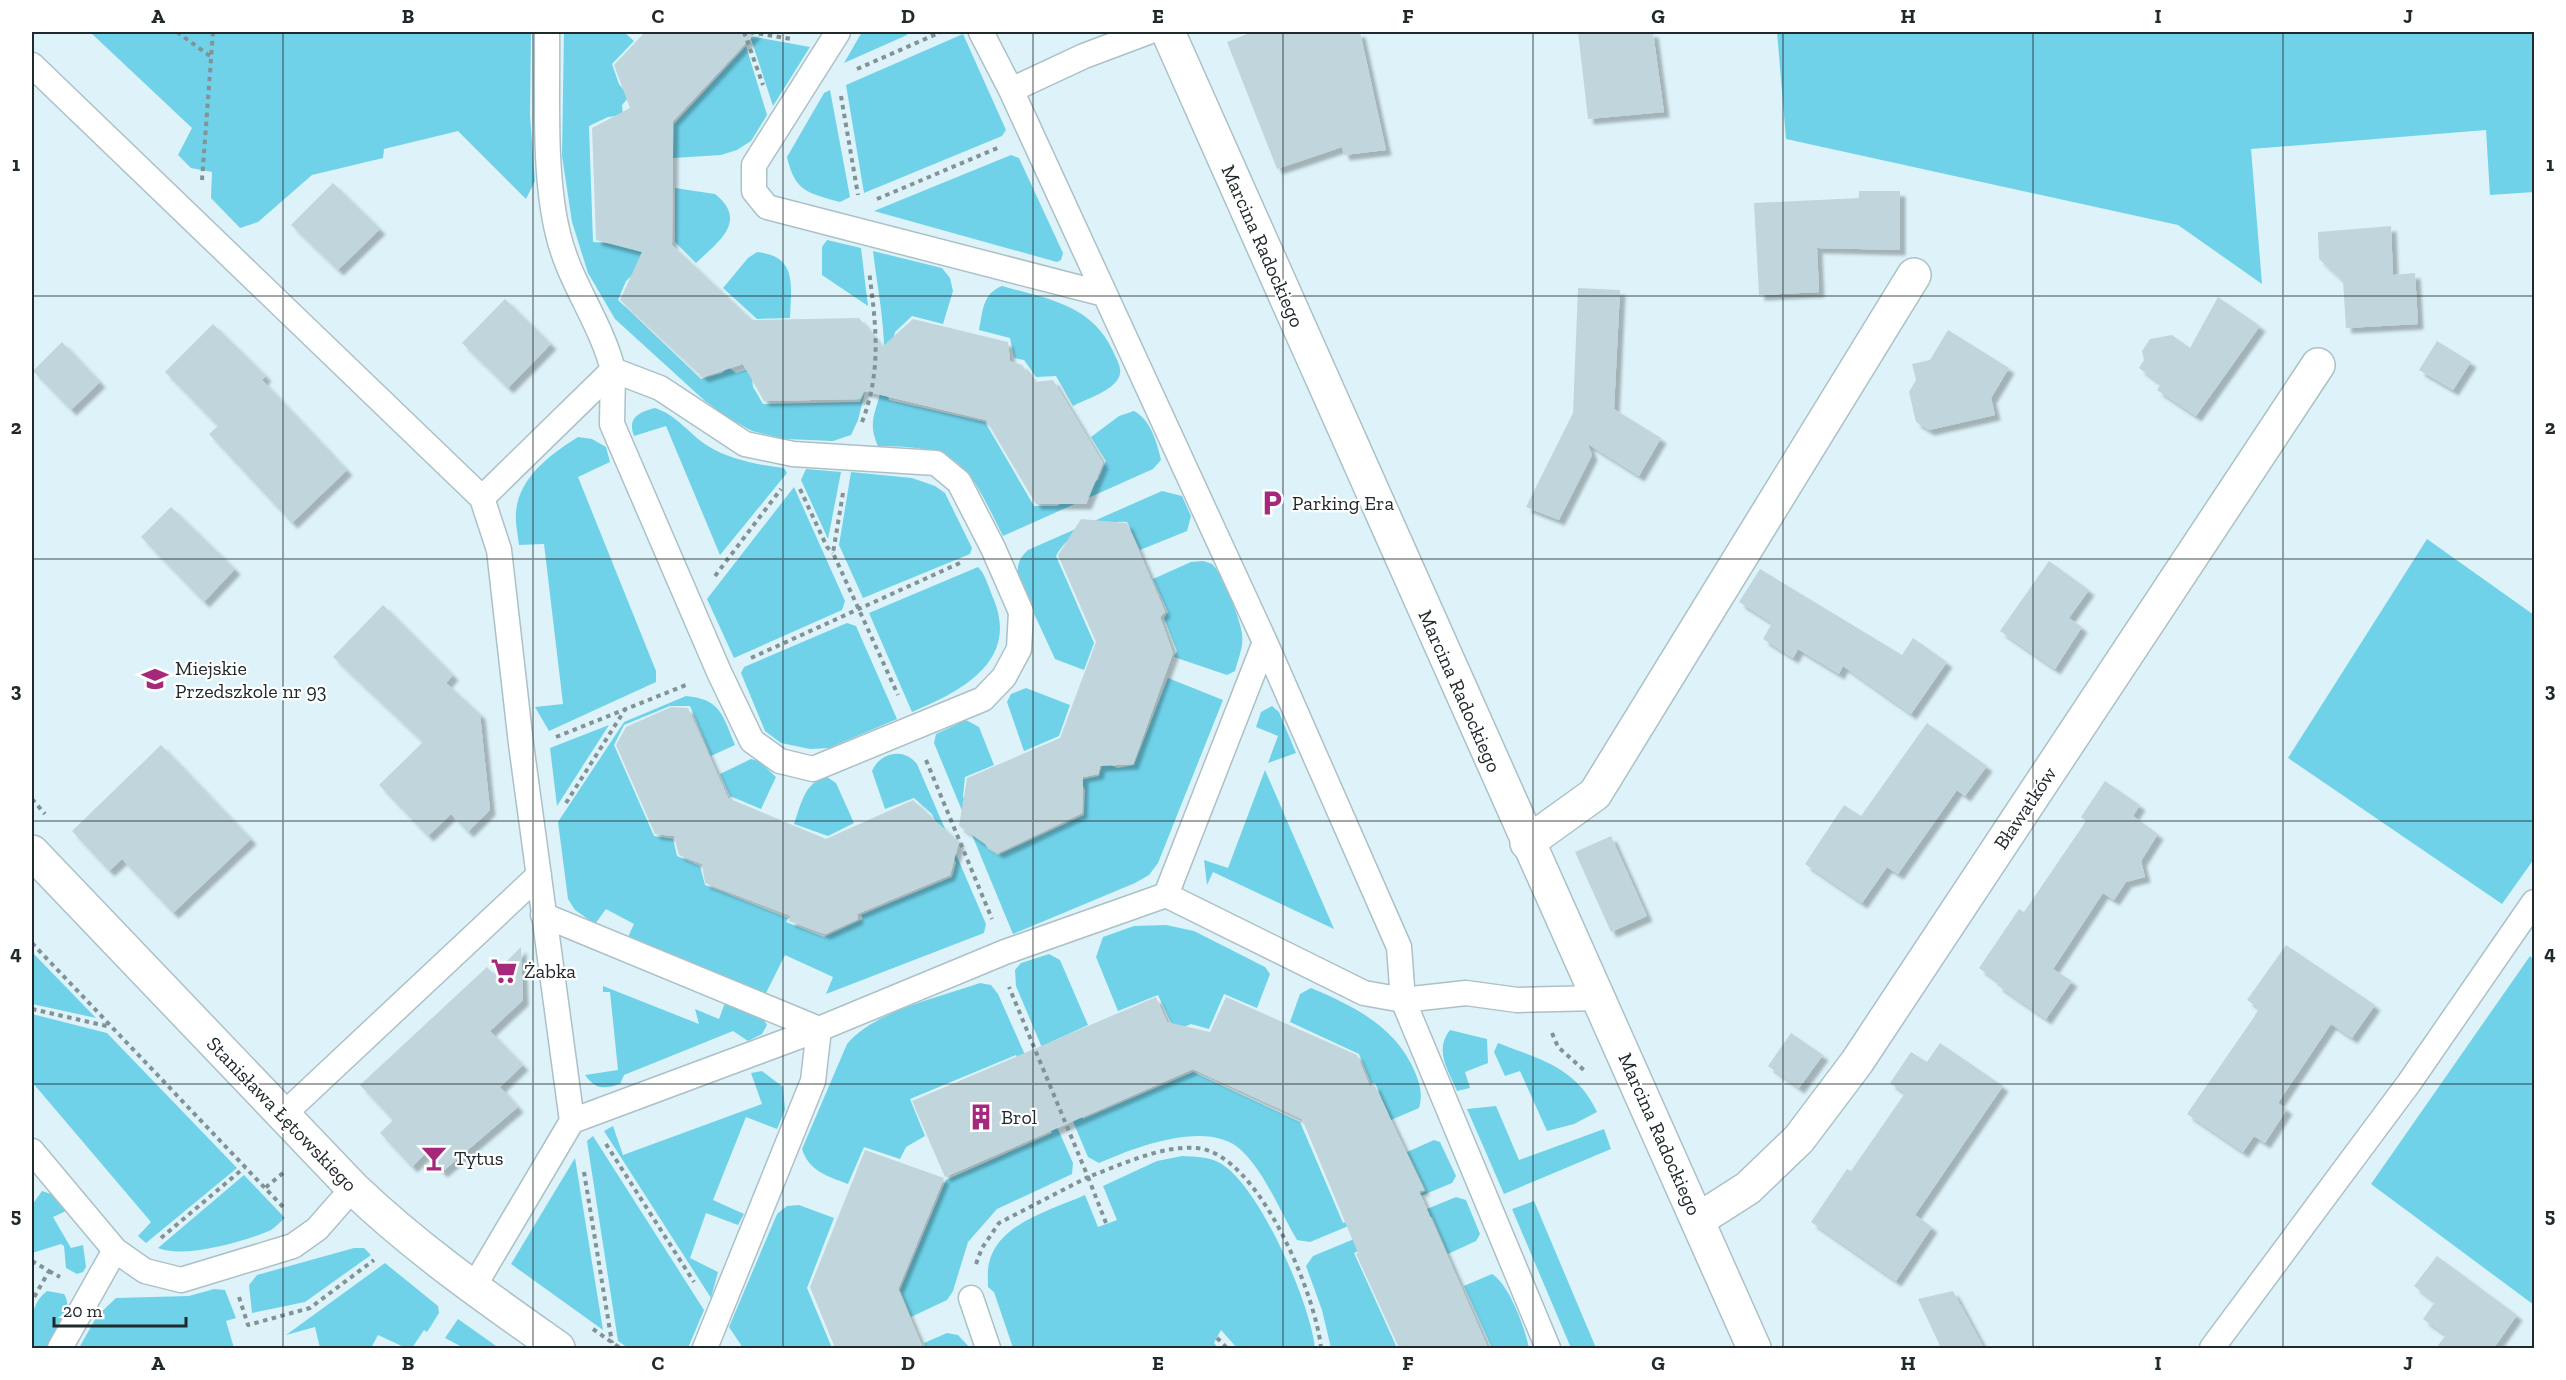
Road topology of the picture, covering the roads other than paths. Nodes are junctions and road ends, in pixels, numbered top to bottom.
1 (547, 32) edge
2 (838, 32) edge
3 (981, 32) edge
4 (1148, 32) edge
5 (1168, 32) edge
6 (32, 65) edge
7 (1011, 90) junction
8 (1914, 275) dead end
9 (1104, 294) junction
10 (2319, 365) dead end
11 (613, 370) junction
12 (482, 498) junction
13 (1265, 642) junction
14 (1527, 843) junction
15 (32, 852) edge
16 (539, 875) junction
17 (1166, 895) junction
18 (2535, 902) edge
19 (543, 915) junction
20 (1599, 998) junction
21 (1402, 1000) junction
22 (819, 1029) junction
23 (283, 1115) junction
24 (587, 1123) junction
25 (32, 1151) edge
26 (353, 1188) junction
27 (1698, 1220) junction
28 (115, 1250) junction
29 (473, 1288) junction
30 (971, 1298) road end
31 (60, 1348) edge
32 (558, 1348) edge
33 (705, 1348) edge
34 (988, 1348) edge
35 (1548, 1348) edge
36 (1754, 1348) edge
37 (2212, 1348) edge

1 - 11 lane
2 - 9 lane
3 - 7 lane
4 - 7 lane
5 - 14 street, Marcina Radockiego
6 - 12 lane
7 - 9 lane
8 - 14 street
9 - 13 lane
10 - 27 street, Bławatków
11 - 11 lane
11 - 12 lane
12 - 16 lane
13 - 17 lane
13 - 21 lane
14 - 20 street, Marcina Radockiego
15 - 23 street, Stanisława Łętowskiego
16 - 19 lane
16 - 23 lane
17 - 21 lane
17 - 22 lane
18 - 37 lane
19 - 22 lane
19 - 24 lane
20 - 21 lane
20 - 27 street, Marcina Radockiego
21 - 35 lane
22 - 24 lane
22 - 33 lane
23 - 26 street, Stanisława Łętowskiego
24 - 29 lane
25 - 28 lane
26 - 28 lane
26 - 29 street, Stanisława Łętowskiego
27 - 36 street, Marcina Radockiego
28 - 31 lane
29 - 32 street, Stanisława Łętowskiego
30 - 34 lane

